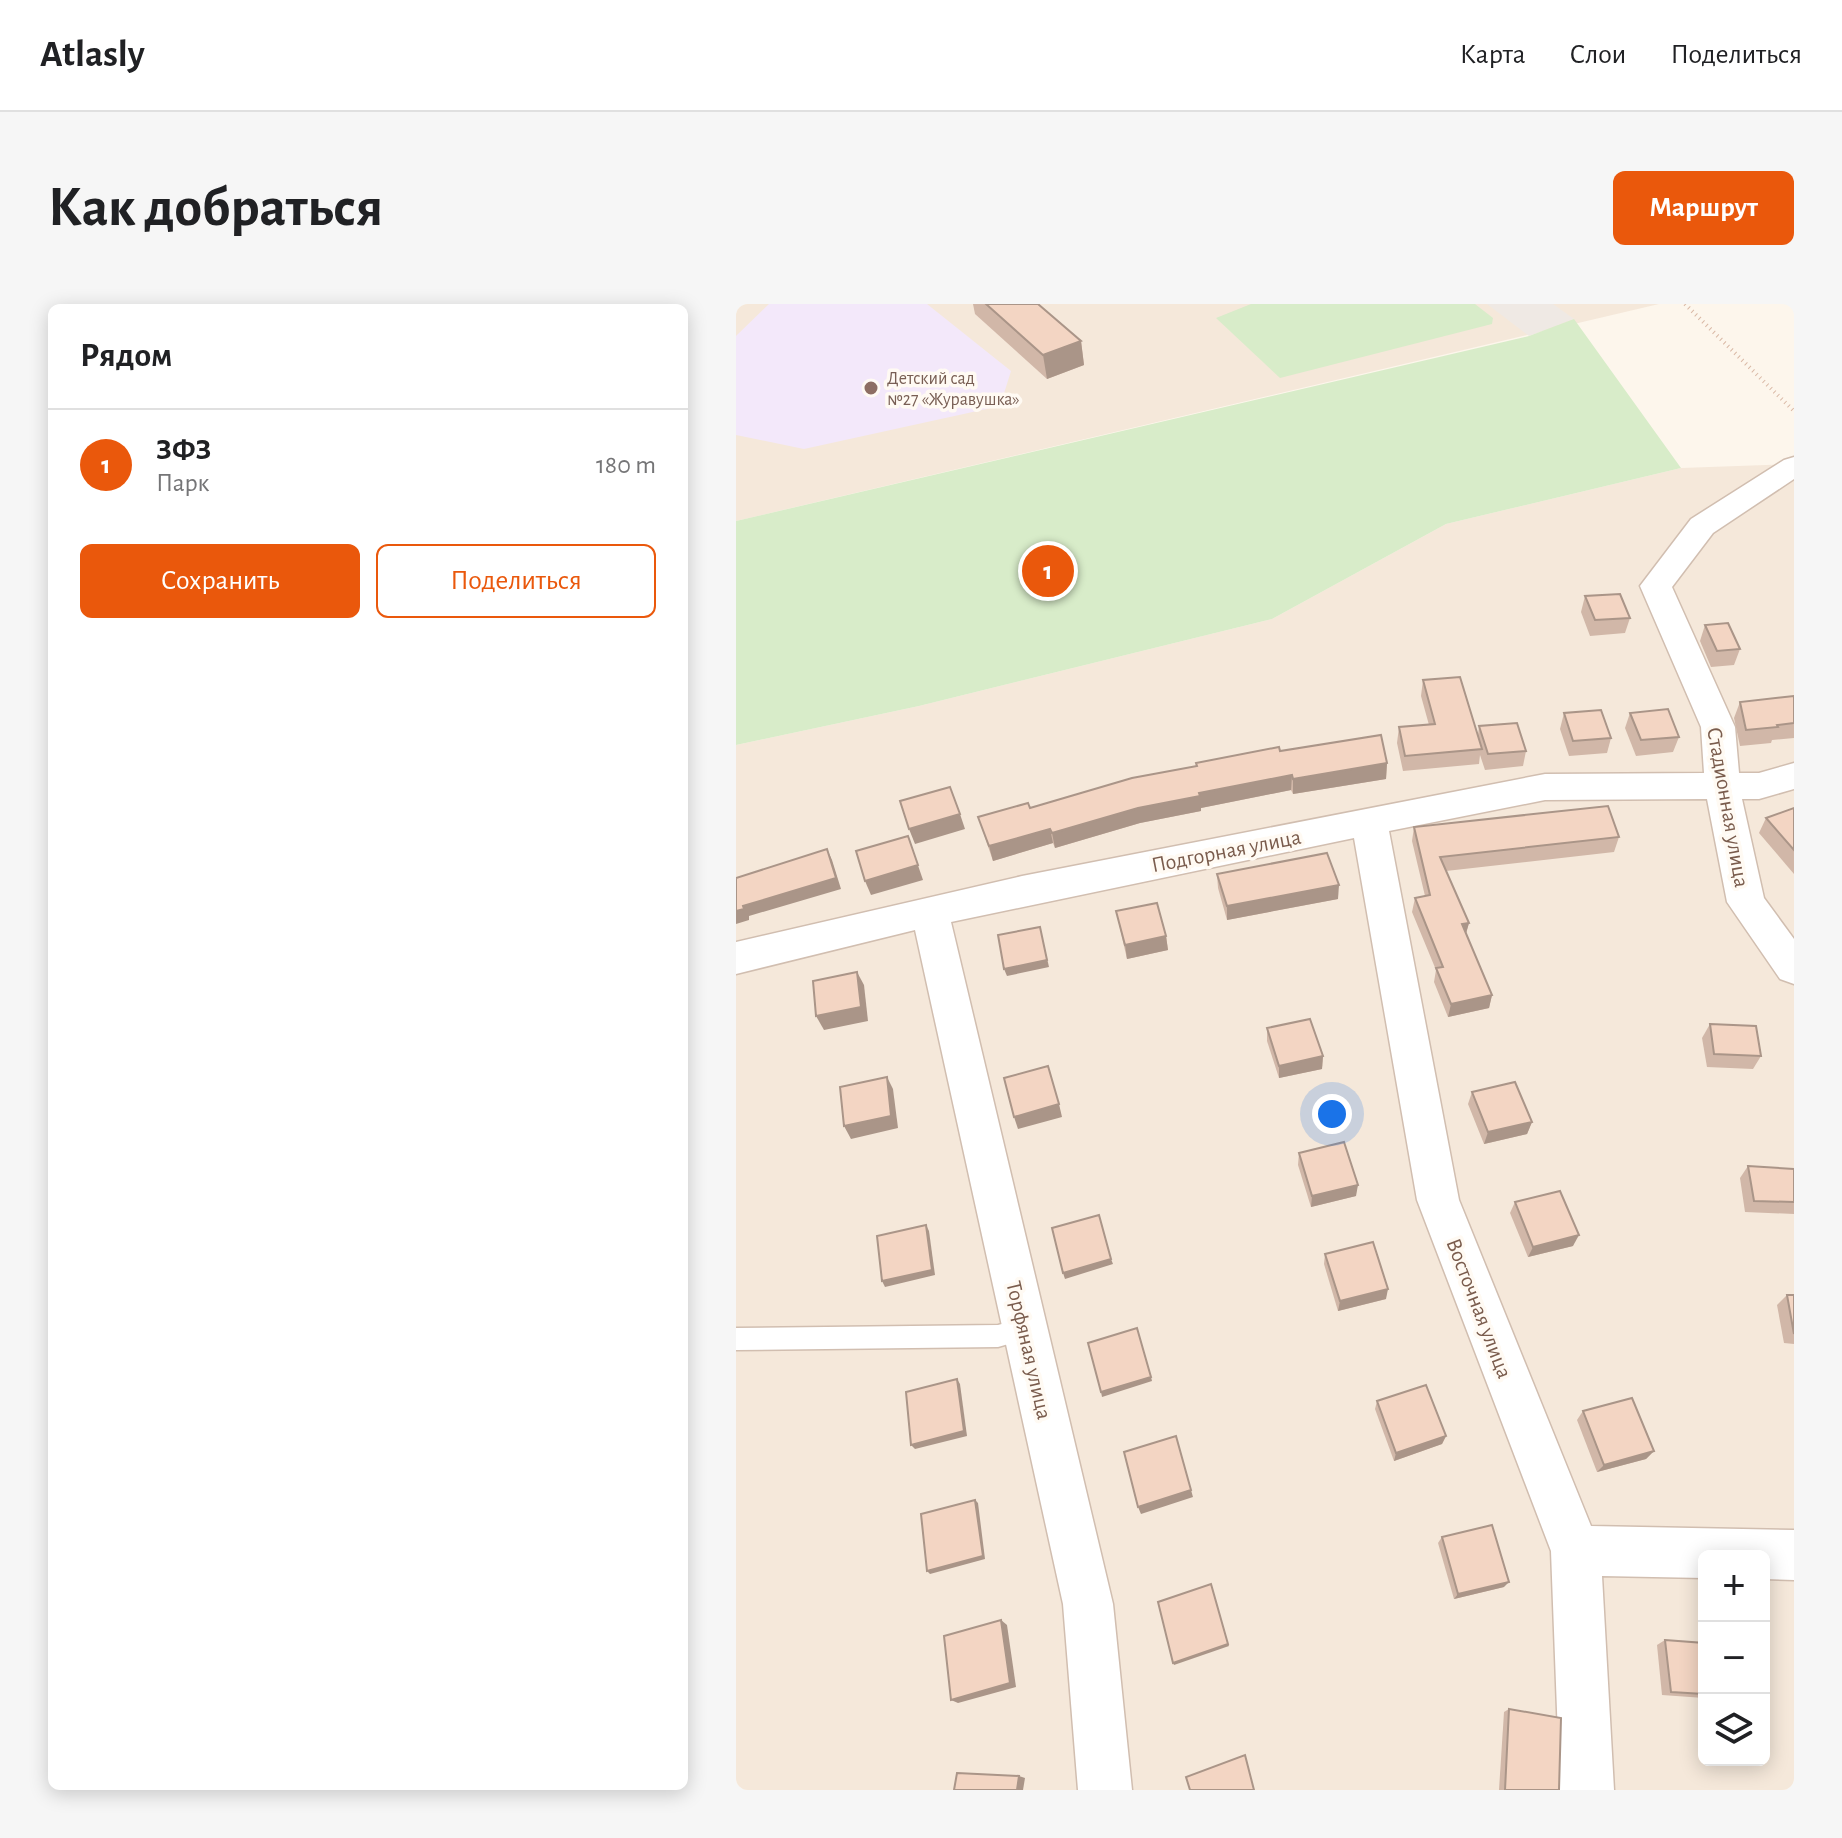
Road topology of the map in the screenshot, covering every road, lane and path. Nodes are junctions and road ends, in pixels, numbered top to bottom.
1 (1685, 304) edge
2 (1794, 411) edge
3 (1794, 466) edge
4 (1794, 776) edge
5 (1722, 785) junction
6 (1369, 822) junction
7 (930, 914) junction
8 (736, 958) edge
9 (1794, 968) edge
10 (1025, 1329) junction
11 (736, 1339) edge
12 (1576, 1551) junction
13 (1794, 1555) edge
14 (1105, 1790) edge
15 (1587, 1790) edge

1 - 2 path
3 - 5 street, Стадионная улица
4 - 5 street, Подгорная улица
5 - 6 street, Подгорная улица
5 - 9 street, Стадионная улица
6 - 7 street, Подгорная улица
6 - 12 street, Восточная улица
7 - 8 street, Подгорная улица
7 - 10 street, Торфяная улица
10 - 11 lane
10 - 14 street, Торфяная улица
12 - 13 street
12 - 15 street, Восточная улица

